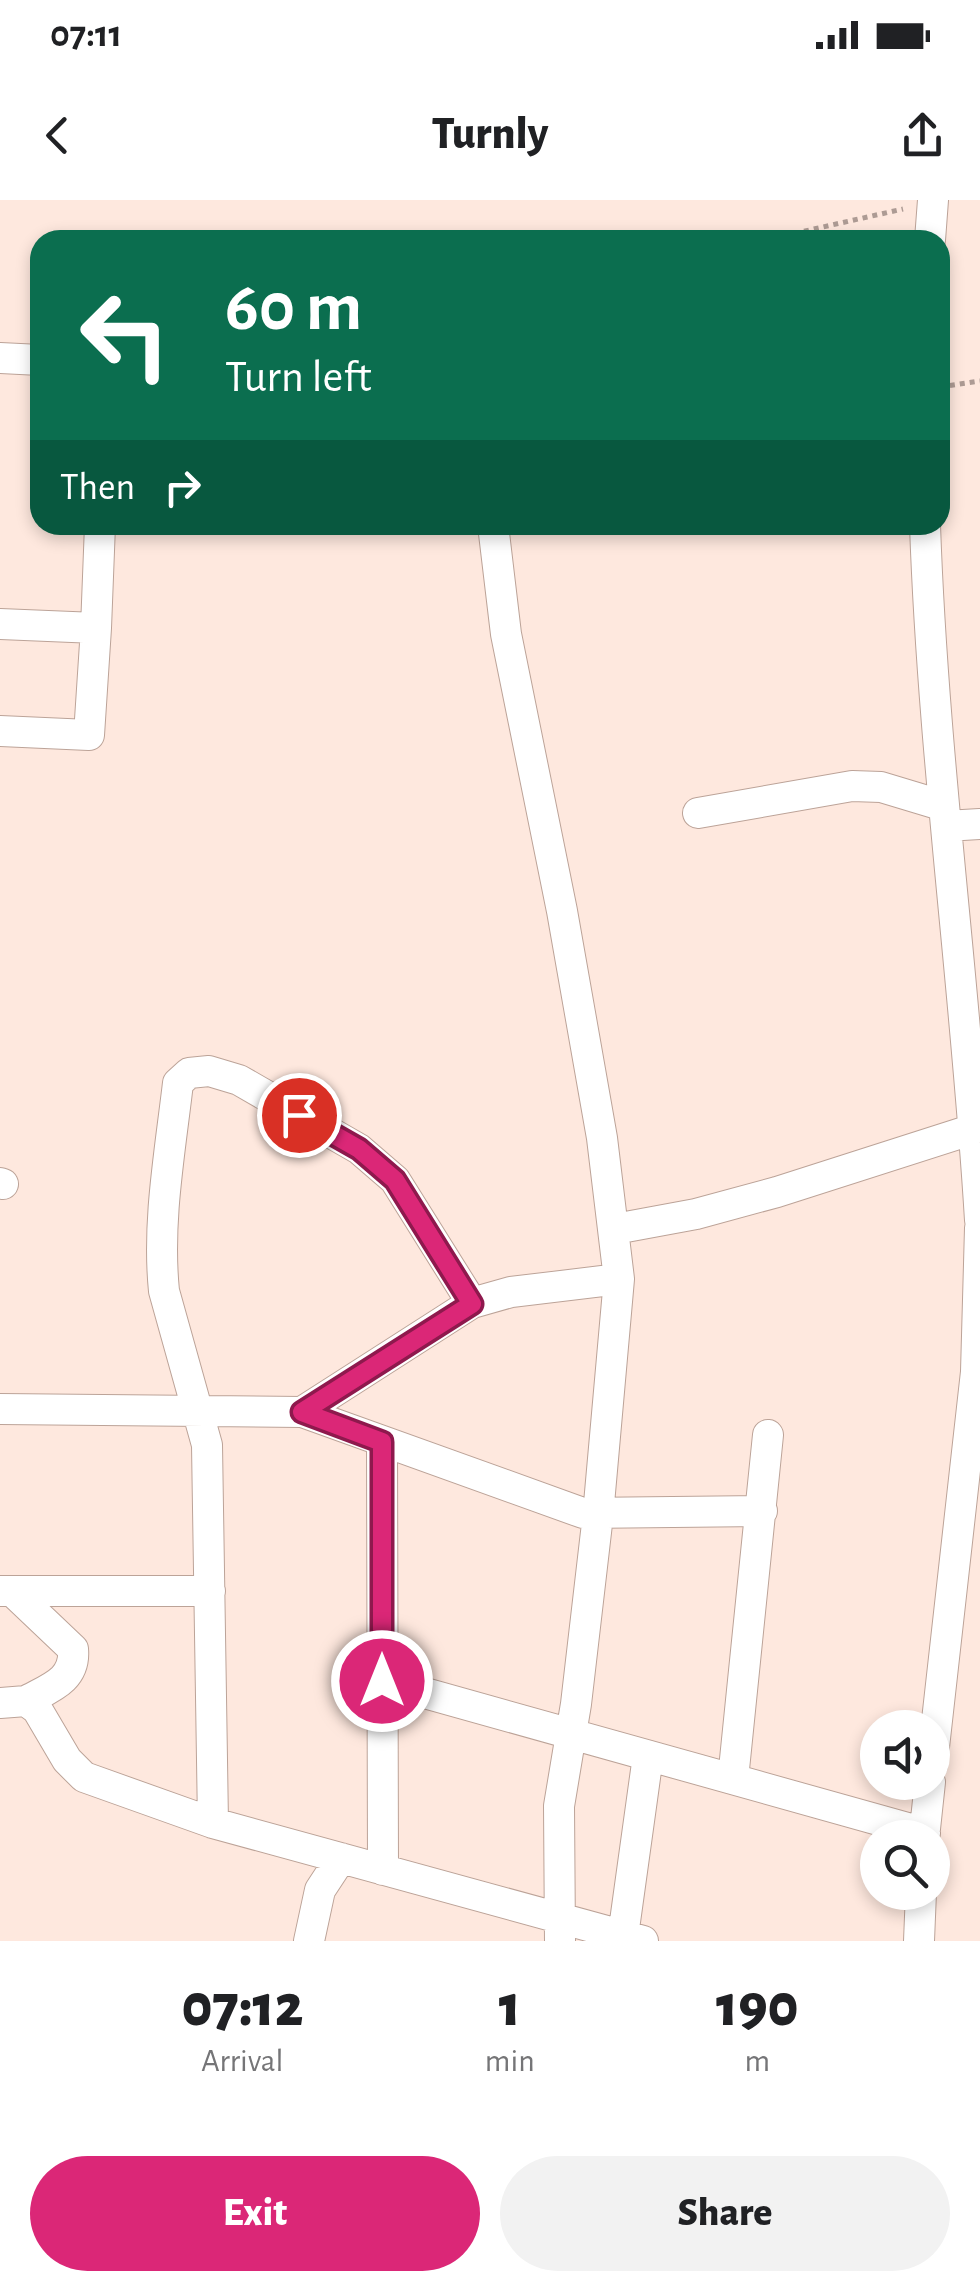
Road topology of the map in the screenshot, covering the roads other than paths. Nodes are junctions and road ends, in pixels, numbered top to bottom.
1 (933, 201) edge
2 (931, 230) edge
3 (0, 358) edge
4 (30, 360) edge
5 (100, 535) edge
6 (494, 535) edge
7 (926, 535) edge
8 (0, 624) edge
9 (96, 628) junction
10 (0, 732) edge
11 (698, 813) dead end
12 (945, 816) junction
13 (980, 824) edge
14 (977, 1128) edge
15 (980, 1220) edge
16 (980, 1228) edge
17 (616, 1229) junction
18 (620, 1279) junction
19 (472, 1304) junction
20 (978, 1373) edge
21 (0, 1409) edge
22 (199, 1410) junction
23 (302, 1412) junction
24 (768, 1434) dead end
25 (382, 1442) junction
26 (762, 1512) junction
27 (598, 1515) junction
28 (6, 1591) edge
29 (210, 1591) junction
30 (382, 1681) junction
31 (13, 1702) edge
32 (938, 1710) edge
33 (570, 1734) junction
34 (648, 1756) junction
35 (733, 1780) junction
36 (872, 1820) edge
37 (213, 1823) junction
38 (341, 1858) junction
39 (383, 1870) junction
40 (921, 1910) edge
41 (559, 1930) edge
42 (633, 1938) edge
43 (309, 1941) edge
44 (919, 1941) edge

1 - 2 street
3 - 4 street
5 - 9 street
6 - 17 street
7 - 12 street
8 - 9 street
9 - 10 street
11 - 12 street
12 - 13 street
12 - 14 street
14 - 15 street
14 - 17 street
16 - 20 street
17 - 18 street
18 - 19 street
18 - 27 street
19 - 22 street
19 - 23 street
20 - 32 street
21 - 22 street
22 - 23 street
22 - 29 street
23 - 25 street
24 - 26 street
25 - 27 street
25 - 30 street
26 - 27 street
26 - 35 street
27 - 33 street
28 - 29 street
28 - 31 street
29 - 37 street
30 - 33 street
30 - 39 street
31 - 37 street
33 - 34 street
33 - 41 street
34 - 35 street
34 - 42 street
35 - 36 street
37 - 38 street
38 - 39 street
38 - 43 street
39 - 41 street
40 - 44 street
41 - 42 street

